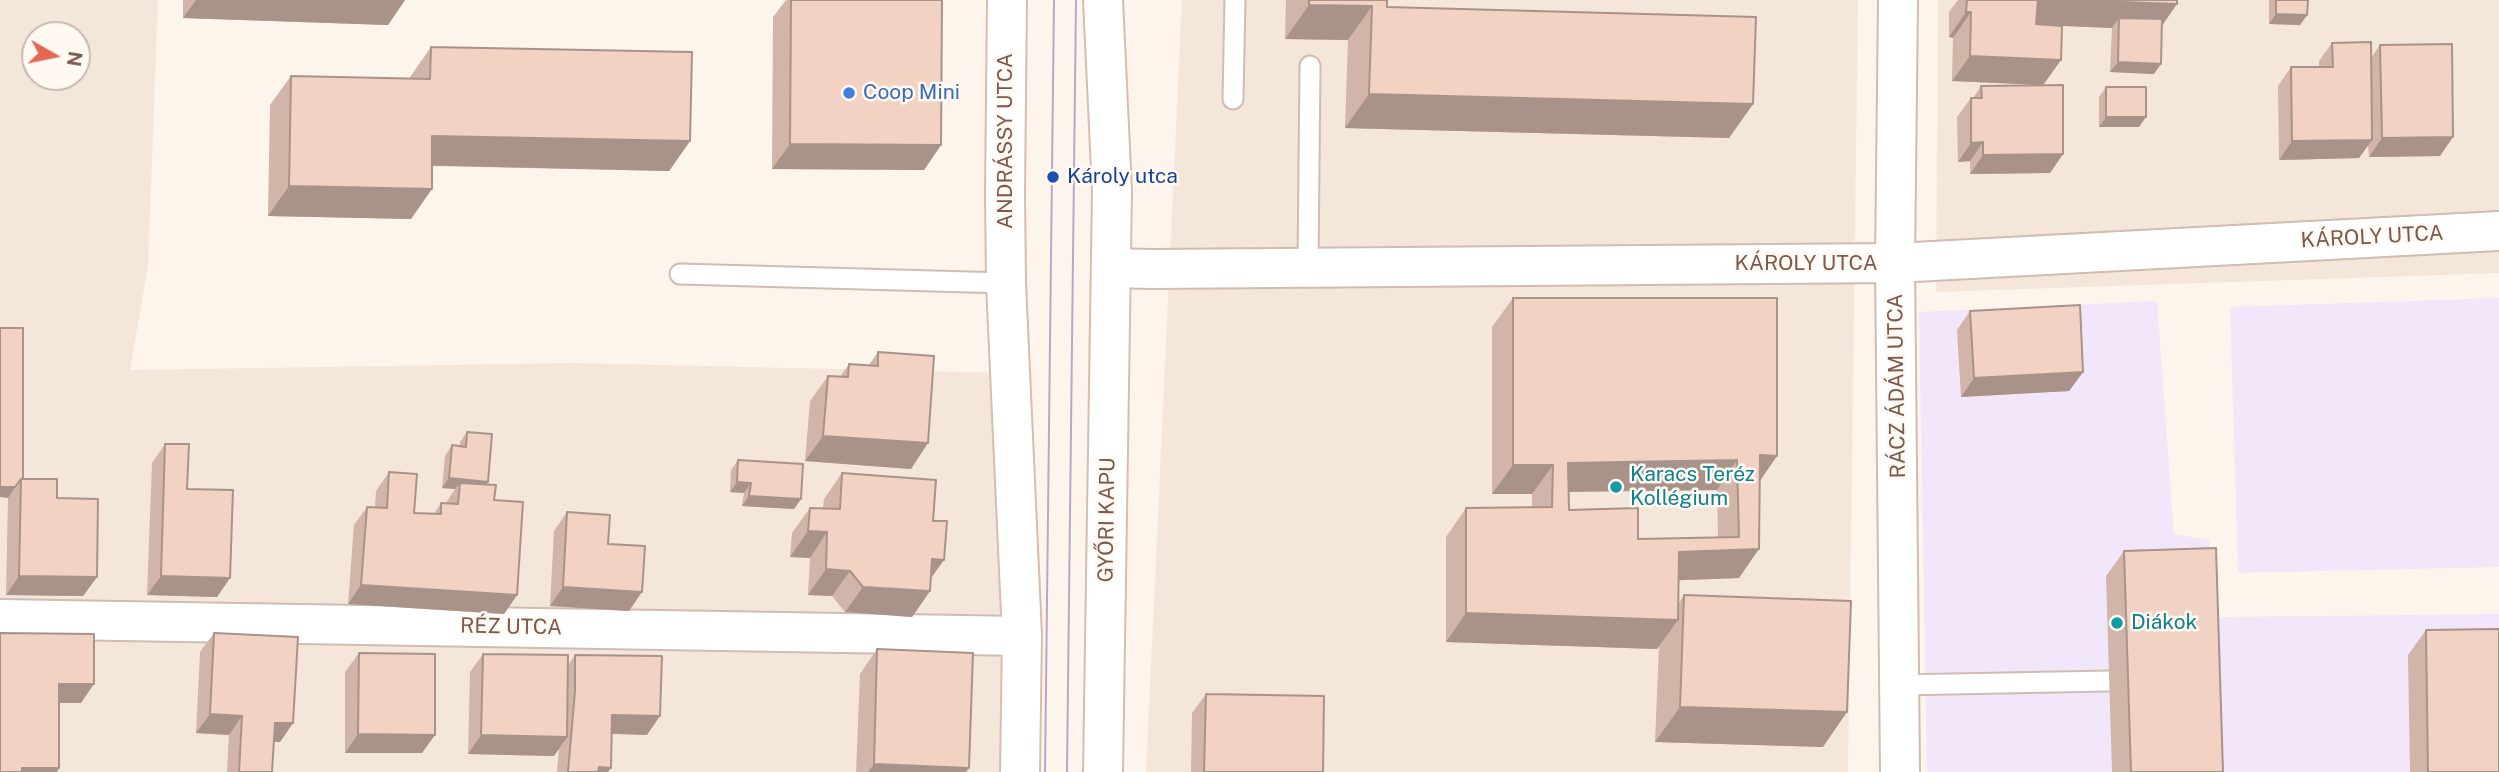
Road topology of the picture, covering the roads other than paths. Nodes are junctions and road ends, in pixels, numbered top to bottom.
1 (1007, 0) edge
2 (1103, 0) edge
3 (1235, 0) edge
4 (1898, 0) edge
5 (1310, 66) dead end
6 (1233, 99) dead end
7 (2499, 231) edge
8 (1895, 263) junction
9 (1308, 266) junction
10 (1111, 268) junction
11 (680, 274) dead end
12 (1006, 282) junction
13 (0, 619) edge
14 (1022, 636) junction
15 (2109, 681) dead end
16 (1899, 685) junction
17 (1020, 772) edge
18 (1103, 772) edge
19 (1900, 772) edge

1 - 12 street, ANDRÁSSY UTCA
2 - 10 street
3 - 6 lane
4 - 8 street, RÁCZ ÁDÁM UTCA
5 - 9 lane
7 - 8 street, KÁROLY UTCA
8 - 9 street, KÁROLY UTCA
8 - 16 street, RÁCZ ÁDÁM UTCA
9 - 10 street, KÁROLY UTCA
10 - 18 street, GYŐRI KAPU
11 - 12 lane
12 - 14 street
13 - 14 street, RÉZ UTCA
14 - 17 street
15 - 16 lane
16 - 19 street, RÁCZ ÁDÁM UTCA

